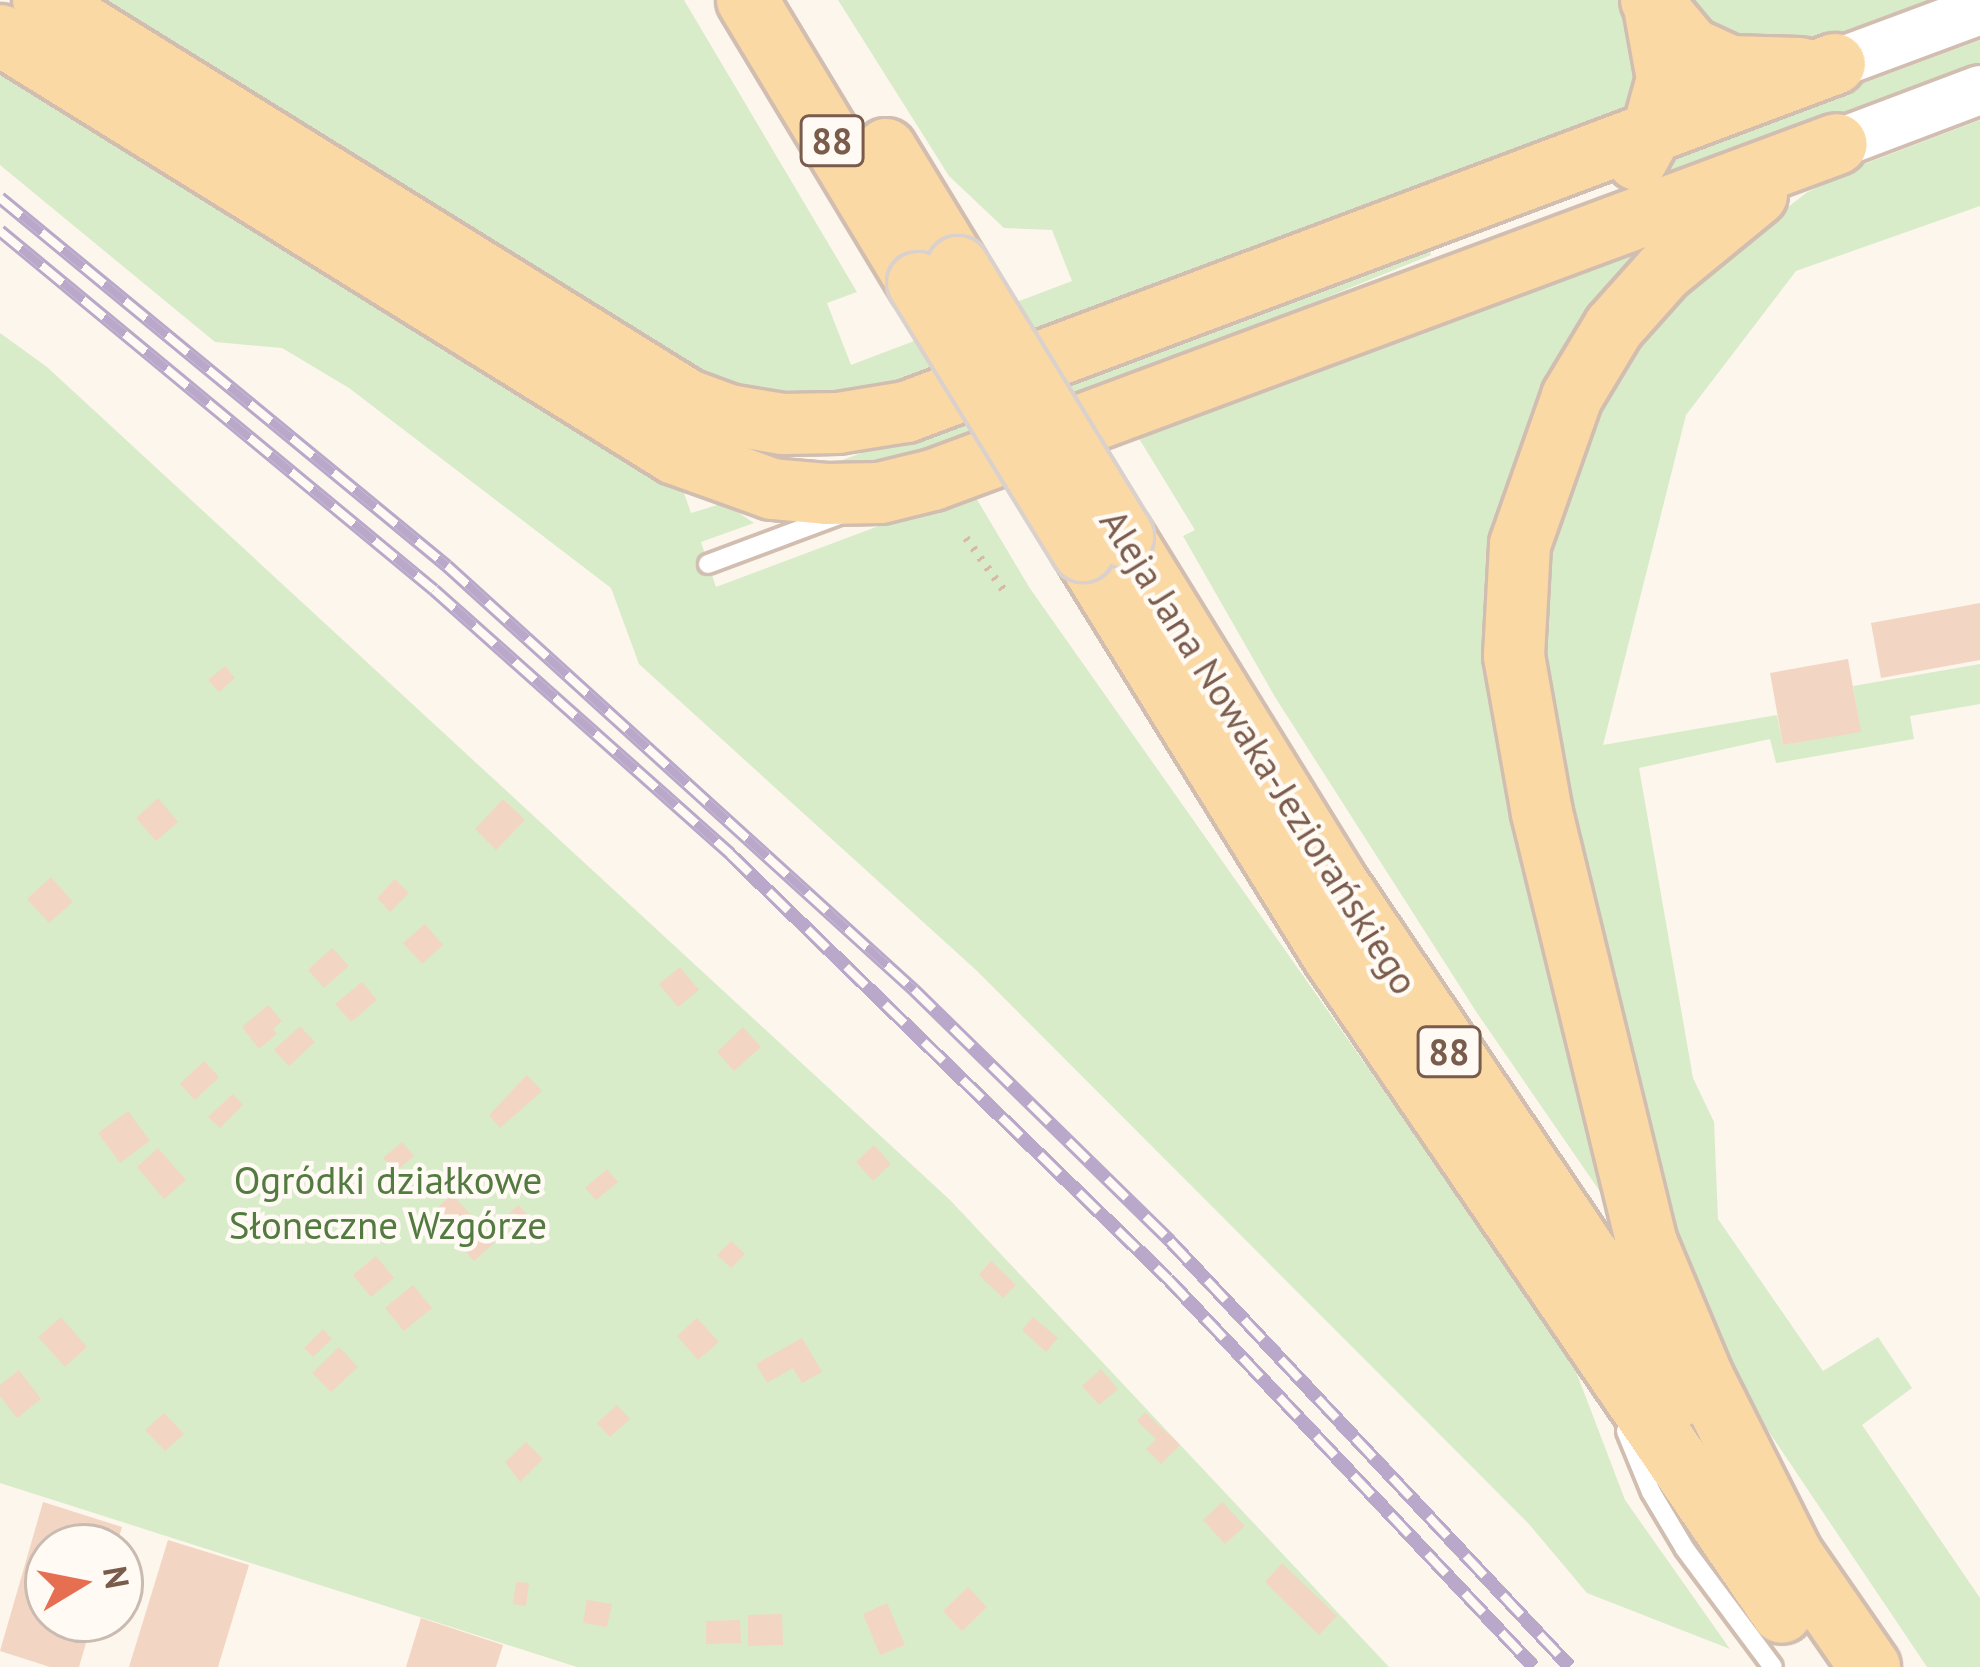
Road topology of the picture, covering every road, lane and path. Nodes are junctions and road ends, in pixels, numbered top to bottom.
1 (43, 0) edge
2 (747, 0) edge
3 (795, 0) edge
4 (1653, 3) edge
5 (1980, 10) edge
6 (0, 34) edge
7 (1835, 64) junction
8 (1980, 90) edge
9 (1652, 133) junction
10 (1838, 144) junction
11 (1566, 248) junction
12 (938, 275) junction
13 (933, 480) junction
14 (966, 538) dead end
15 (1103, 543) junction
16 (708, 564) dead end
17 (1005, 592) dead end
18 (1582, 1327) junction
19 (1793, 1556) junction
20 (1773, 1667) edge
21 (1820, 1667) edge
22 (1870, 1667) edge

1 - 9 main road
2 - 12 main road, Aleja Jana Nowaka-Jeziorańskiego / 88
3 - 12 main road, Aleja Jana Nowaka-Jeziorańskiego / 88
4 - 7 main road
4 - 9 main road
5 - 7 street
6 - 13 main road
7 - 9 main road
8 - 10 street
9 - 11 main road
10 - 11 main road
10 - 19 main road
11 - 13 main road
12 - 15 main road, Aleja Jana Nowaka-Jeziorańskiego / 88, bridge
13 - 16 lane
14 - 17 path
15 - 18 main road, Aleja Jana Nowaka-Jeziorańskiego / 88
15 - 19 main road, Aleja Jana Nowaka-Jeziorańskiego / 88
18 - 20 lane
18 - 21 main road, Aleja Jana Nowaka-Jeziorańskiego / 88
19 - 22 main road, Aleja Jana Nowaka-Jeziorańskiego / 88

